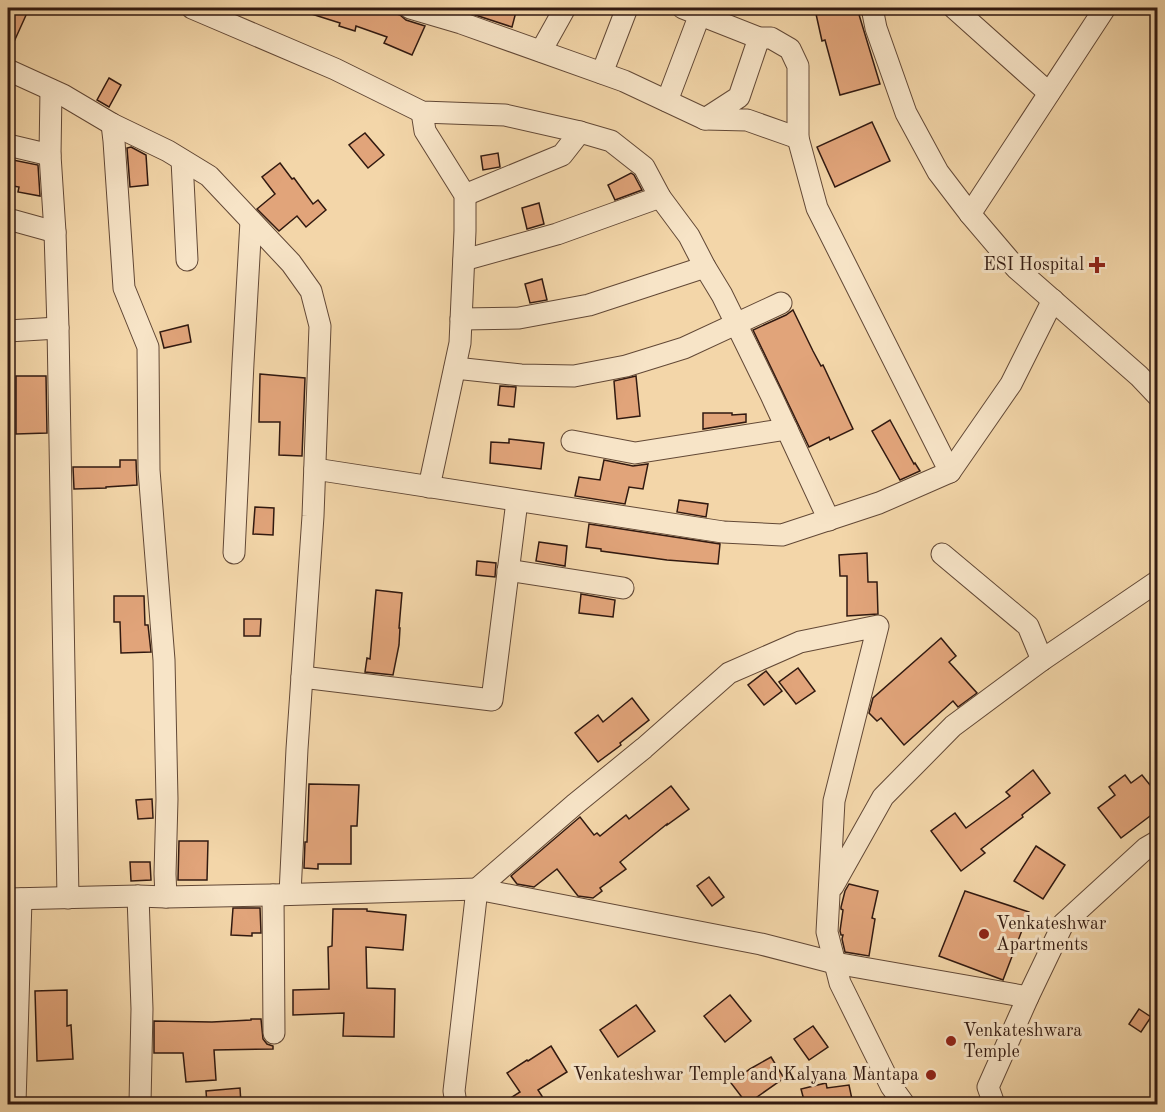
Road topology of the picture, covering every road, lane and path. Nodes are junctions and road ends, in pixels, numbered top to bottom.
1 (192, 8) edge
2 (410, 8) edge
3 (565, 8) edge
4 (627, 8) edge
5 (872, 8) edge
6 (954, 8) edge
7 (1105, 8) edge
8 (692, 11) edge
9 (759, 38) junction
10 (542, 51) junction
11 (8, 70) edge
12 (602, 73) junction
13 (51, 90) junction
14 (1049, 93) junction
15 (667, 101) junction
16 (422, 112) junction
17 (705, 119) junction
18 (112, 124) junction
19 (580, 132) junction
20 (798, 138) junction
21 (8, 145) edge
22 (50, 155) junction
23 (182, 160) junction
24 (465, 195) junction
25 (660, 197) junction
26 (970, 214) junction
27 (8, 219) edge
28 (252, 221) junction
29 (55, 232) junction
30 (187, 260) dead end
31 (464, 260) junction
32 (705, 267) junction
33 (1053, 300) junction
34 (781, 303) dead end
35 (462, 319) junction
36 (736, 323) junction
37 (58, 328) junction
38 (8, 331) edge
39 (455, 368) junction
40 (1158, 396) edge
41 (787, 429) junction
42 (572, 441) dead end
43 (315, 469) junction
44 (950, 472) junction
45 (429, 487) junction
46 (517, 501) junction
47 (829, 520) junction
48 (234, 553) dead end
49 (942, 554) dead end
50 (508, 570) junction
51 (1158, 581) edge
52 (623, 588) dead end
53 (1042, 660) junction
54 (302, 676) junction
55 (1158, 841) edge
56 (477, 889) junction
57 (830, 891) junction
58 (281, 895) junction
59 (138, 896) junction
60 (166, 897) junction
61 (68, 898) junction
62 (14, 899) edge
63 (835, 963) junction
64 (1028, 997) junction
65 (274, 1033) dead end
66 (15, 1104) edge
67 (140, 1104) edge
68 (456, 1104) edge
69 (904, 1104) edge
70 (994, 1104) edge

1 - 16 street
2 - 10 street
3 - 10 street
4 - 12 street
5 - 26 street
6 - 14 street
7 - 14 street
8 - 9 street
8 - 15 street
9 - 17 street
9 - 20 street
10 - 12 street
11 - 13 street
12 - 15 street
13 - 18 street
13 - 22 street
14 - 26 street
15 - 17 street
16 - 19 street
16 - 24 street
17 - 20 street
18 - 23 street
18 - 60 street
19 - 24 street
19 - 25 street
20 - 44 street
21 - 22 street
22 - 29 street
23 - 28 street
23 - 30 street
24 - 31 street
25 - 31 street
25 - 32 street
26 - 33 street
27 - 29 street
28 - 43 street
28 - 48 street
29 - 37 street
31 - 35 street
32 - 35 street
32 - 36 street
33 - 40 street
33 - 44 street
34 - 36 street
35 - 39 street
36 - 39 street
36 - 41 street
37 - 38 street
37 - 61 street
39 - 45 street
41 - 42 street
41 - 47 street
43 - 45 street
43 - 54 street
44 - 47 street
45 - 46 street
46 - 47 street
46 - 50 street
49 - 53 street
50 - 52 street
50 - 54 street
51 - 53 street
53 - 57 street
54 - 58 street
55 - 64 street
56 - 57 street
56 - 58 street
56 - 63 street
56 - 68 street
57 - 63 street
58 - 60 street
58 - 65 street
59 - 60 street
59 - 61 street
59 - 67 street
61 - 62 street
62 - 66 street
63 - 64 street
63 - 69 street
64 - 70 street

